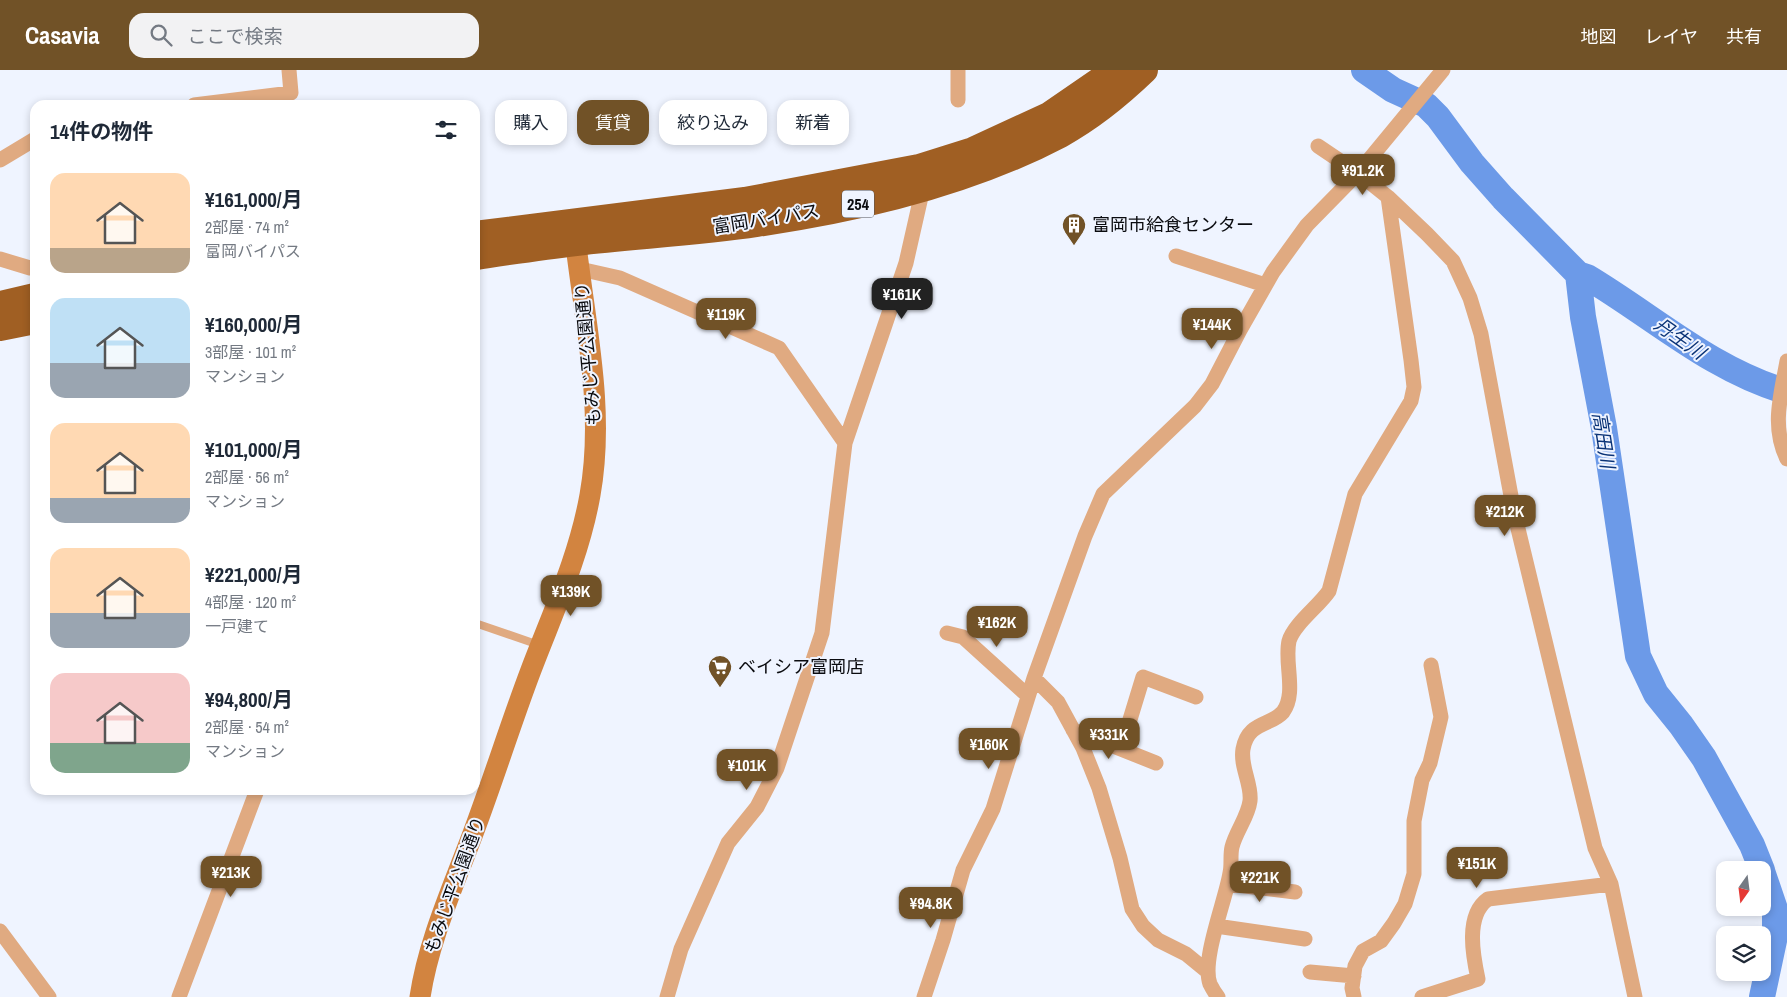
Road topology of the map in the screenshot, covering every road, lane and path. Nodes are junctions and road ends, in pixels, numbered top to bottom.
1 (289, 70) edge
2 (958, 70) edge
3 (1144, 70) edge
4 (1443, 70) edge
5 (1114, 80) edge
6 (234, 100) edge
7 (958, 100) dead end
8 (30, 142) edge
9 (1318, 146) dead end
10 (0, 160) edge
11 (1362, 168) junction
12 (923, 188) junction
13 (1388, 197) junction
14 (574, 232) junction
15 (480, 235) edge
16 (480, 255) edge
17 (1176, 256) dead end
18 (0, 259) edge
19 (30, 268) dead end
20 (580, 270) junction
21 (1265, 286) junction
22 (30, 298) edge
23 (0, 305) edge
24 (30, 321) edge
25 (0, 327) edge
26 (1787, 360) edge
27 (845, 443) junction
28 (1787, 459) edge
29 (480, 625) edge
30 (947, 632) dead end
31 (541, 646) junction
32 (1431, 665) dead end
33 (1034, 678) junction
34 (1028, 696) junction
35 (1196, 697) dead end
36 (1074, 730) junction
37 (1121, 749) junction
38 (1156, 762) dead end
39 (255, 795) edge
40 (1228, 884) junction
41 (1611, 884) junction
42 (1295, 892) dead end
43 (1216, 926) junction
44 (0, 931) edge
45 (1305, 939) dead end
46 (1208, 972) junction
47 (1310, 972) dead end
48 (1354, 976) junction
49 (49, 997) edge
50 (179, 997) edge
51 (420, 997) edge
52 (667, 997) edge
53 (924, 997) edge
54 (1218, 997) edge
55 (1354, 997) edge
56 (1422, 997) edge
57 (1635, 997) edge

1 - 6 street
2 - 7 street
3 - 5 highway, 富岡バイパス / 254
4 - 11 street
5 - 12 highway, 富岡バイパス / 254
5 - 14 highway, 富岡バイパス / 254
8 - 10 street
9 - 11 street
11 - 13 street
11 - 21 street
12 - 14 highway, 富岡バイパス / 254
12 - 27 street
13 - 40 street
13 - 41 street
14 - 15 highway, 富岡バイパス / 254
14 - 16 highway, 富岡バイパス / 254
14 - 20 street, もみじ平公園通り
17 - 21 street
18 - 19 street
20 - 27 street
20 - 31 street, もみじ平公園通り
21 - 33 street
22 - 23 highway
24 - 25 highway
26 - 28 street
27 - 52 street
29 - 31 lane
30 - 34 street
31 - 51 street, もみじ平公園通り
32 - 48 street
33 - 34 street
33 - 36 street
34 - 53 street
35 - 37 street
36 - 37 street
36 - 46 street
37 - 38 street
39 - 50 street
40 - 42 street
40 - 43 street
41 - 56 street
41 - 57 street
43 - 45 street
43 - 46 street
44 - 49 street
46 - 54 street
47 - 48 street
48 - 55 street

